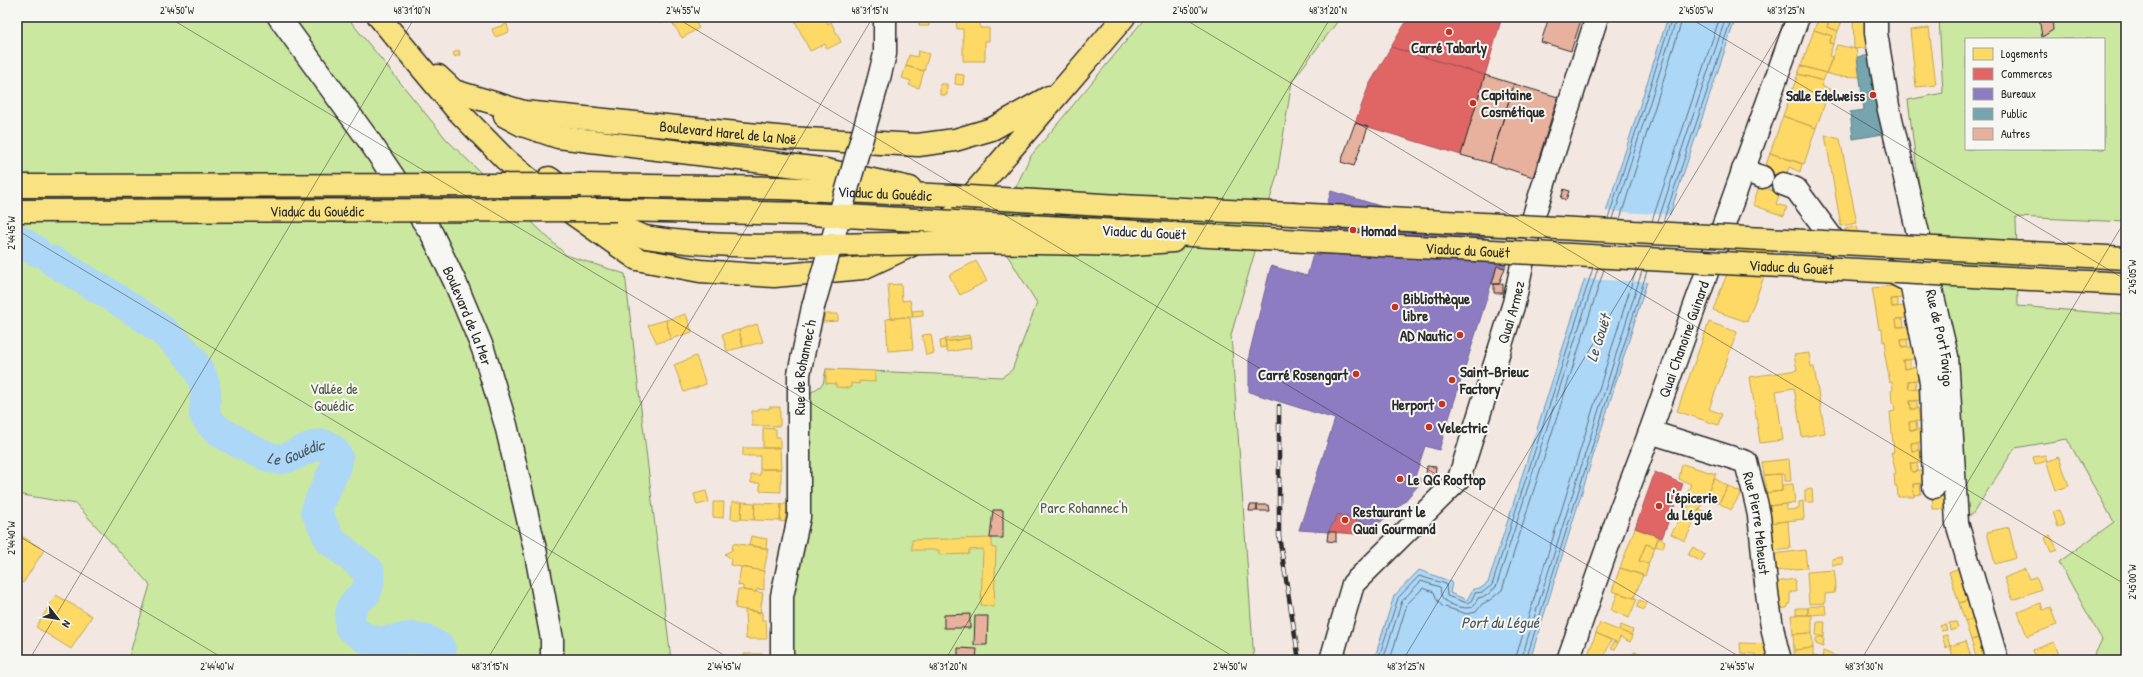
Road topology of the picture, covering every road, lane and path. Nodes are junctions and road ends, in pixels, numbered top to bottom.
1 (279, 17) edge
2 (379, 17) edge
3 (885, 17) edge
4 (1124, 17) edge
5 (1596, 17) edge
6 (1798, 17) edge
7 (1876, 17) edge
8 (1062, 90) junction
9 (454, 99) junction
10 (819, 179) junction
11 (1783, 184) dead end
12 (17, 186) edge
13 (1120, 206) joint
14 (17, 211) edge
15 (809, 214) joint
16 (1227, 237) junction
17 (2126, 258) edge
18 (2126, 284) edge
19 (1650, 432) junction
20 (1934, 487) dead end
21 (552, 660) edge
22 (782, 660) edge
23 (1331, 660) edge
24 (1568, 660) edge
25 (1780, 660) edge
26 (1997, 660) edge

1 - 21 street, Boulevard de la Mer
2 - 9 main road
3 - 22 street, Rue de Rohannec'h, bridge
4 - 8 main road
5 - 23 street, Quai Armez
6 - 19 street, Quai Chanoine Guinard
7 - 26 street, Rue de Port Favigo
8 - 9 main road, Boulevard Harel de la Noë
8 - 9 main road
9 - 10 main road
9 - 16 main road, bridge
10 - 12 main road, Viaduc du Gouédic, bridge
10 - 13 main road, Viaduc du Gouédic, bridge
11 - 20 street
13 - 17 main road, Viaduc du Gouët, bridge
14 - 15 main road, Viaduc du Gouédic, bridge
15 - 16 main road, Viaduc du Gouët, bridge
16 - 18 main road, Viaduc du Gouët, bridge
19 - 24 street, Quai Chanoine Guinard
19 - 25 street, Rue Pierre Meheust

